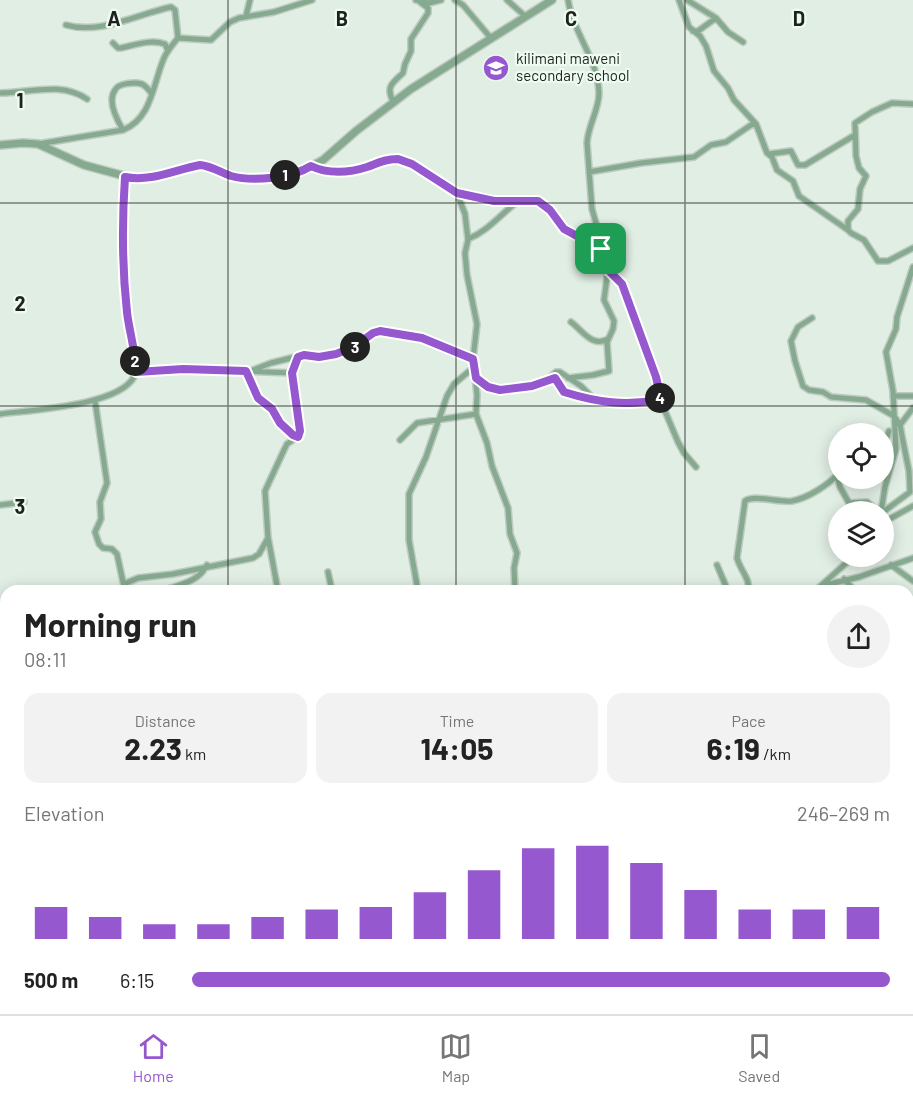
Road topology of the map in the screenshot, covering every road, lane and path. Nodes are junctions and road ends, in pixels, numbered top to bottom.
1 (250, 0) edge
2 (312, 0) edge
3 (441, 0) edge
4 (455, 0) edge
5 (507, 0) edge
6 (552, 0) edge
7 (568, 0) edge
8 (679, 0) edge
9 (687, 0) edge
10 (418, 1) edge
11 (246, 16) junction
12 (525, 16) junction
13 (716, 18) junction
14 (66, 26) dead end
15 (693, 31) junction
16 (490, 37) junction
17 (178, 38) junction
18 (743, 42) dead end
19 (113, 43) dead end
20 (168, 51) junction
21 (0, 93) edge
22 (152, 94) junction
23 (87, 99) dead end
24 (393, 101) junction
25 (913, 104) edge
26 (756, 124) junction
27 (123, 130) junction
28 (855, 135) junction
29 (38, 144) junction
30 (0, 145) edge
31 (769, 154) junction
32 (311, 166) junction
33 (589, 172) junction
34 (125, 177) junction
35 (457, 193) junction
36 (519, 200) junction
37 (848, 230) junction
38 (468, 239) junction
39 (913, 248) edge
40 (601, 249) junction
41 (913, 267) edge
42 (608, 270) junction
43 (812, 318) dead end
44 (571, 322) dead end
45 (608, 339) junction
46 (300, 356) junction
47 (473, 359) junction
48 (474, 367) junction
49 (248, 371) junction
50 (136, 372) junction
51 (292, 373) junction
52 (476, 378) junction
53 (568, 378) junction
54 (548, 380) junction
55 (893, 396) junction
56 (913, 396) edge
57 (661, 399) junction
58 (595, 400) junction
59 (95, 401) junction
60 (913, 408) edge
61 (0, 414) edge
62 (476, 414) junction
63 (894, 417) junction
64 (438, 419) junction
65 (894, 423) edge
66 (894, 427) junction
67 (298, 437) junction
68 (400, 440) dead end
69 (894, 456) edge
70 (696, 467) dead end
71 (828, 483) edge
72 (911, 493) edge
73 (24, 502) dead end
74 (894, 504) edge
75 (0, 505) edge
76 (913, 506) edge
77 (894, 516) edge
78 (268, 535) junction
79 (913, 558) edge
80 (894, 564) edge
81 (207, 565) junction
82 (717, 565) dead end
83 (843, 567) edge
84 (886, 567) edge
85 (894, 567) edge
86 (328, 572) dead end
87 (844, 579) junction
88 (913, 581) edge
89 (123, 585) edge
90 (128, 585) edge
91 (178, 585) edge
92 (277, 585) edge
93 (331, 585) edge
94 (417, 585) edge
95 (515, 585) edge
96 (725, 585) edge
97 (749, 585) edge
98 (822, 585) edge
99 (824, 585) edge
100 (850, 585) edge

1 - 11 street
2 - 11 street
3 - 10 street
4 - 16 street
5 - 12 street
6 - 12 street
7 - 33 street
8 - 15 street
9 - 13 street
10 - 24 street
11 - 17 street
12 - 16 street
13 - 15 street
13 - 18 street
14 - 17 street
15 - 26 street
16 - 24 street
17 - 20 street
19 - 20 street
20 - 22 street
21 - 23 street
22 - 27 street
22 - 27 street
24 - 32 street
25 - 28 street
26 - 31 street
26 - 33 street
27 - 29 street
28 - 31 street
28 - 37 street
29 - 30 street
29 - 34 street
31 - 37 street
32 - 34 street
32 - 35 street
33 - 40 street
34 - 50 street
35 - 36 street
35 - 38 street
36 - 38 street
36 - 40 street
37 - 39 street
38 - 47 street
40 - 42 street
41 - 55 street
42 - 45 street
42 - 57 street
43 - 63 street
44 - 45 street
45 - 53 street
46 - 47 street
46 - 49 street
46 - 51 street
47 - 48 street
48 - 52 street
48 - 64 street
49 - 50 street
49 - 51 street
49 - 67 street
50 - 59 street
51 - 67 street
52 - 54 street
52 - 62 street
53 - 54 street
53 - 58 street
54 - 58 street
55 - 56 street
55 - 63 street
57 - 58 street
57 - 70 street
59 - 61 street
59 - 89 street
60 - 66 street
62 - 64 street
62 - 95 street
63 - 65 street
64 - 68 street
64 - 94 street
66 - 69 street
66 - 72 street
67 - 78 street
71 - 97 street
72 - 74 street
73 - 75 street
76 - 77 street
78 - 81 street
78 - 92 street
79 - 80 street
81 - 90 street
81 - 91 street
82 - 96 street
83 - 98 street
84 - 87 street
85 - 88 street
86 - 93 street
87 - 99 street
87 - 100 street

